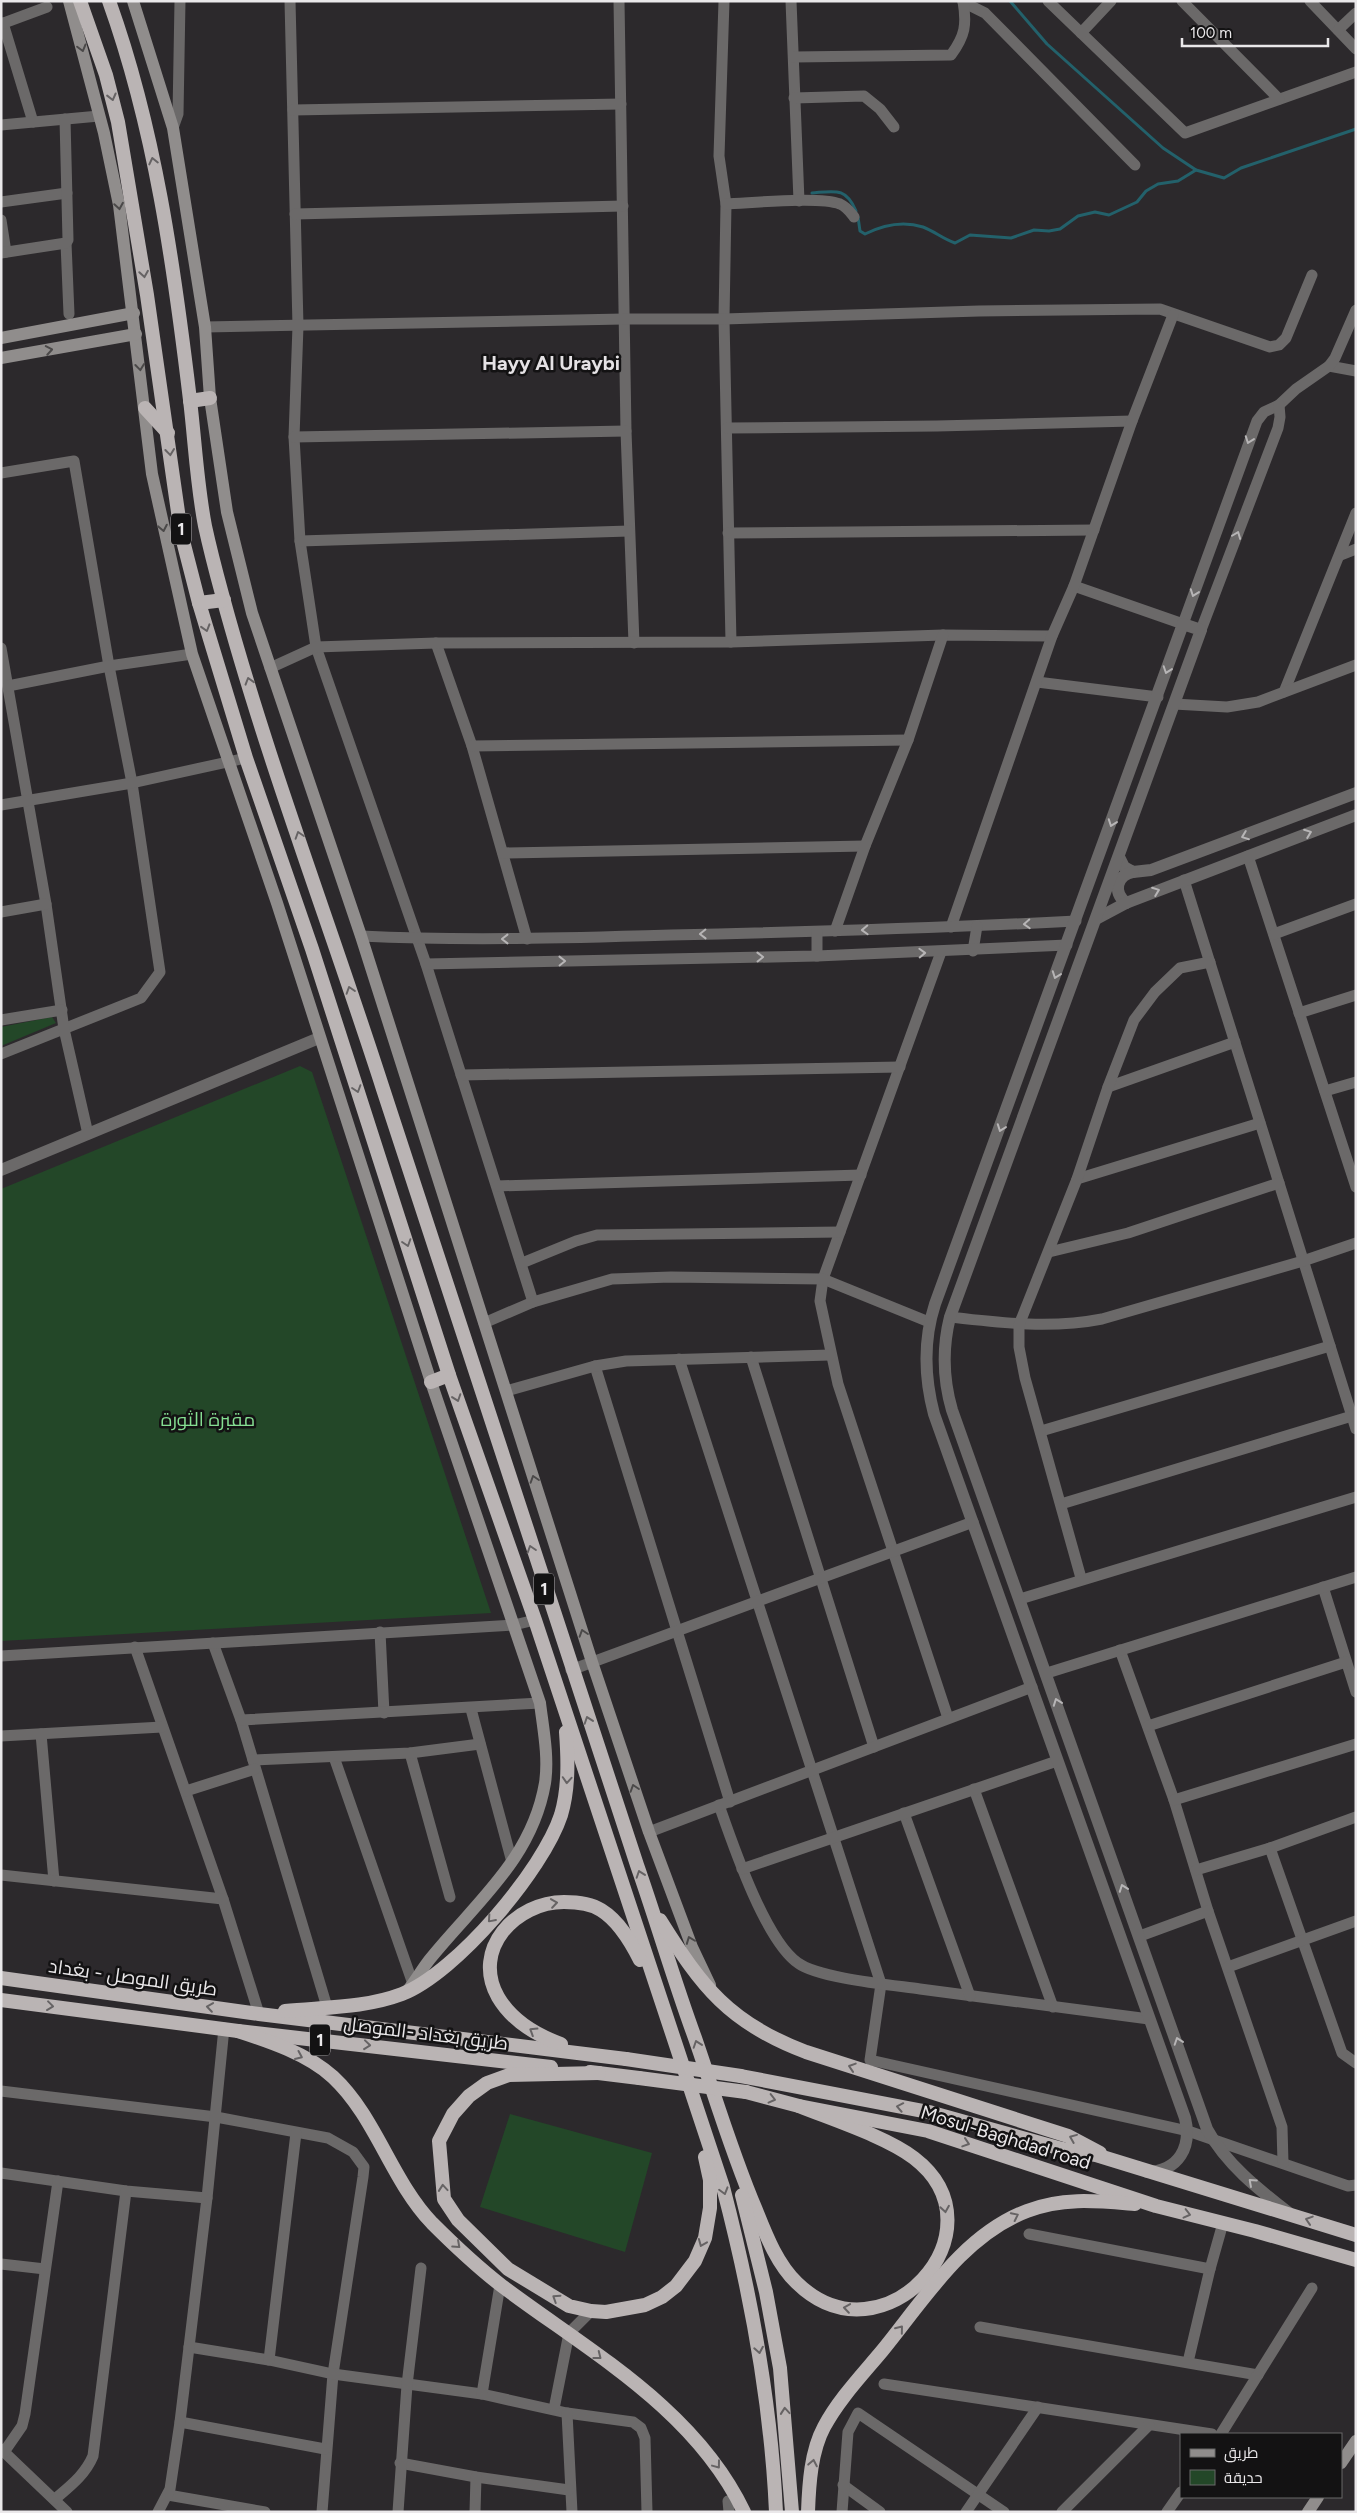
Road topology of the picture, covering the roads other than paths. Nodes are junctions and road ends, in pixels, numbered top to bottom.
1 (109, 1) edge
2 (133, 1) edge
3 (180, 1) edge
4 (290, 1) edge
5 (619, 1) edge
6 (724, 1) edge
7 (791, 1) edge
8 (1048, 1) edge
9 (1111, 1) edge
10 (1182, 1) edge
11 (1310, 1) edge
12 (963, 2) edge
13 (75, 5) edge
14 (47, 7) dead end
15 (1356, 13) edge
16 (2, 24) edge
17 (1338, 30) junction
18 (1081, 33) junction
19 (1356, 49) edge
20 (794, 57) junction
21 (1356, 72) edge
22 (794, 98) junction
23 (1279, 99) junction
24 (621, 104) junction
25 (293, 110) junction
26 (100, 116) junction
27 (64, 119) junction
28 (33, 122) junction
29 (1, 125) edge
30 (894, 127) dead end
31 (173, 128) junction
32 (1135, 165) dead end
33 (67, 193) junction
34 (799, 201) junction
35 (1, 202) edge
36 (726, 204) junction
37 (623, 206) junction
38 (295, 214) junction
39 (854, 217) dead end
40 (1, 220) edge
41 (66, 243) junction
42 (3, 252) edge
43 (1312, 275) dead end
44 (1356, 310) edge
45 (134, 313) junction
46 (69, 314) dead end
47 (1173, 315) junction
48 (624, 319) junction
49 (724, 319) junction
50 (298, 326) junction
51 (205, 327) junction
52 (136, 334) junction
53 (1, 338) edge
54 (1, 358) edge
55 (1329, 366) junction
56 (1356, 371) edge
57 (210, 398) junction
58 (190, 401) junction
59 (1279, 405) junction
60 (145, 408) junction
61 (1132, 421) junction
62 (727, 428) junction
63 (626, 431) junction
64 (168, 433) junction
65 (294, 437) junction
66 (1, 473) edge
67 (1356, 513) edge
68 (1094, 530) junction
69 (629, 532) junction
70 (728, 533) junction
71 (300, 541) junction
72 (1356, 549) edge
73 (1341, 555) junction
74 (1074, 586) junction
75 (224, 600) junction
76 (199, 603) junction
77 (1183, 624) junction
78 (1201, 630) junction
79 (943, 635) junction
80 (1052, 636) junction
81 (731, 642) junction
82 (436, 643) junction
83 (634, 643) junction
84 (316, 646) junction
85 (1, 648) edge
86 (192, 654) junction
87 (109, 666) junction
88 (1356, 666) edge
89 (270, 668) junction
90 (1037, 682) junction
91 (6, 691) edge
92 (1284, 692) junction
93 (1158, 697) junction
94 (1174, 704) junction
95 (908, 740) junction
96 (472, 746) junction
97 (246, 758) junction
98 (228, 762) junction
99 (132, 783) junction
100 (1356, 793) edge
101 (28, 800) junction
102 (1, 805) edge
103 (1356, 814) edge
104 (865, 846) junction
105 (503, 853) junction
106 (1248, 856) junction
107 (1119, 857) junction
108 (1132, 872) junction
109 (1184, 880) junction
110 (1126, 903) junction
111 (46, 904) junction
112 (1356, 904) edge
113 (1, 912) edge
114 (1096, 919) junction
115 (1076, 921) junction
116 (977, 926) junction
117 (951, 927) junction
118 (835, 931) junction
119 (817, 932) junction
120 (1274, 934) junction
121 (361, 936) junction
122 (528, 938) junction
123 (417, 939) junction
124 (1067, 945) junction
125 (973, 951) junction
126 (942, 952) junction
127 (817, 956) junction
128 (1210, 962) junction
129 (426, 964) junction
130 (1356, 995) edge
131 (62, 1010) junction
132 (1299, 1013) junction
133 (1, 1020) edge
134 (64, 1029) junction
135 (366, 1036) junction
136 (319, 1038) junction
137 (342, 1042) junction
138 (1235, 1042) junction
139 (1, 1054) edge
140 (900, 1067) junction
141 (461, 1075) junction
142 (1356, 1082) edge
143 (1108, 1087) junction
144 (1325, 1091) junction
145 (1013, 1094) junction
146 (1028, 1100) junction
147 (1260, 1123) junction
148 (88, 1134) junction
149 (1351, 1159) edge
150 (1, 1170) edge
151 (861, 1175) junction
152 (1077, 1179) junction
153 (1279, 1183) junction
154 (497, 1186) junction
155 (1356, 1187) edge
156 (840, 1232) junction
157 (1356, 1244) edge
158 (1049, 1252) junction
159 (1303, 1261) junction
160 (522, 1263) junction
161 (823, 1279) junction
162 (534, 1302) junction
163 (950, 1317) junction
164 (929, 1322) junction
165 (484, 1323) junction
166 (1019, 1325) junction
167 (1330, 1346) junction
168 (830, 1355) junction
169 (751, 1357) junction
170 (679, 1359) junction
171 (595, 1366) junction
172 (450, 1375) junction
173 (431, 1382) junction
174 (506, 1391) junction
175 (1352, 1416) junction
176 (1356, 1429) edge
177 (1041, 1431) junction
178 (961, 1488) junction
179 (1356, 1497) edge
180 (1061, 1504) junction
181 (986, 1506) junction
182 (973, 1522) junction
183 (893, 1552) junction
184 (1356, 1577) edge
185 (821, 1578) junction
186 (1081, 1578) junction
187 (1323, 1587) junction
188 (1020, 1599) junction
189 (757, 1602) junction
190 (535, 1620) junction
191 (514, 1625) junction
192 (677, 1631) junction
193 (380, 1632) junction
194 (213, 1643) junction
195 (136, 1647) junction
196 (1120, 1650) junction
197 (1, 1656) edge
198 (592, 1662) junction
199 (1346, 1662) junction
200 (571, 1670) junction
201 (1046, 1673) junction
202 (1032, 1687) junction
203 (1356, 1692) edge
204 (560, 1696) junction
205 (540, 1703) junction
206 (471, 1708) junction
207 (384, 1713) junction
208 (948, 1718) junction
209 (1043, 1718) junction
210 (241, 1720) junction
211 (1148, 1726) junction
212 (162, 1727) junction
213 (1068, 1733) junction
214 (41, 1734) junction
215 (1, 1736) edge
216 (480, 1744) junction
217 (1356, 1744) edge
218 (874, 1747) junction
219 (410, 1753) junction
220 (334, 1756) junction
221 (1057, 1761) junction
222 (254, 1765) junction
223 (812, 1770) junction
224 (974, 1789) junction
225 (186, 1791) junction
226 (1174, 1800) junction
227 (724, 1804) junction
228 (904, 1813) junction
229 (1356, 1817) edge
230 (649, 1832) junction
231 (833, 1838) junction
232 (1270, 1848) junction
233 (512, 1862) junction
234 (742, 1869) junction
235 (1196, 1870) junction
236 (1, 1875) edge
237 (54, 1881) junction
238 (450, 1897) dead end
239 (223, 1899) junction
240 (649, 1900) junction
241 (1208, 1912) junction
242 (1356, 1921) edge
243 (1140, 1936) junction
244 (1303, 1940) junction
245 (1228, 1966) junction
246 (1, 1978) edge
247 (881, 1984) junction
248 (411, 1988) junction
249 (970, 1996) junction
250 (1, 2000) edge
251 (718, 2000) junction
252 (662, 2005) junction
253 (327, 2007) junction
254 (1053, 2007) junction
255 (259, 2014) junction
256 (1149, 2019) junction
257 (224, 2028) junction
258 (238, 2031) junction
259 (578, 2051) junction
260 (1356, 2063) edge
261 (599, 2073) junction
262 (639, 2078) joint
263 (1, 2091) edge
264 (798, 2106) junction
265 (697, 2109) junction
266 (216, 2117) junction
267 (1188, 2131) junction
268 (296, 2133) junction
269 (1212, 2138) junction
270 (728, 2141) junction
271 (1116, 2161) junction
272 (1283, 2163) junction
273 (1146, 2172) junction
274 (1, 2173) edge
275 (58, 2182) junction
276 (1356, 2185) edge
277 (126, 2191) junction
278 (207, 2198) junction
279 (1156, 2206) junction
280 (1289, 2213) junction
281 (1222, 2223) junction
282 (1029, 2234) dead end
283 (1356, 2235) edge
284 (1356, 2260) edge
285 (1, 2264) edge
286 (421, 2268) dead end
287 (45, 2269) junction
288 (1210, 2269) junction
289 (500, 2284) junction
290 (1312, 2288) dead end
291 (591, 2311) junction
292 (980, 2327) dead end
293 (569, 2334) junction
294 (189, 2347) junction
295 (269, 2360) junction
296 (1188, 2362) junction
297 (333, 2374) junction
298 (1258, 2374) junction
299 (884, 2384) dead end
300 (407, 2385) junction
301 (482, 2394) junction
302 (1038, 2407) junction
303 (554, 2409) junction
304 (567, 2413) junction
305 (180, 2422) junction
306 (1149, 2426) junction
307 (1204, 2433) edge
308 (1222, 2433) edge
309 (1356, 2441) edge
310 (325, 2449) junction
311 (3, 2451) edge
312 (1342, 2459) edge
313 (400, 2463) junction
314 (476, 2478) junction
315 (843, 2485) junction
316 (570, 2490) junction
317 (1180, 2493) edge
318 (978, 2494) junction
319 (168, 2495) junction
320 (1317, 2498) edge
321 (55, 2499) junction
322 (67, 2512) edge
323 (158, 2512) edge
324 (265, 2512) edge
325 (322, 2512) edge
326 (398, 2512) edge
327 (475, 2512) edge
328 (572, 2512) edge
329 (647, 2512) edge
330 (744, 2512) edge
331 (776, 2512) edge
332 (792, 2512) edge
333 (808, 2512) edge
334 (842, 2512) edge
335 (880, 2512) edge
336 (966, 2512) edge
337 (1004, 2512) edge
338 (1062, 2512) edge
339 (1167, 2512) edge
340 (1308, 2512) edge

58 -> 1 highway, 1
2 - 31 main road
3 - 31 street
4 - 25 street
5 - 24 street
6 - 36 street
7 - 20 street
8 - 18 street
9 - 18 street
10 - 23 street
11 - 17 street
12 - 20 street
12 - 32 street
13 -> 26 main road
13 -> 64 highway, 1
14 - 16 street
15 - 17 street
16 - 28 street
17 - 19 street
18 - 23 street
20 - 22 street
21 - 23 street
22 - 30 street
22 - 34 street
24 - 25 street
24 - 37 street
25 - 38 street
26 - 27 street
26 -> 45 main road
27 - 28 street
27 - 33 street
28 - 29 street
31 - 51 main road
33 - 35 street
33 - 41 street
34 - 36 street
34 - 39 street
36 - 49 street
37 - 38 street
37 - 48 street
38 - 50 street
40 - 42 street
41 - 42 street
41 - 46 street
43 - 47 street
44 - 55 street
45 - 52 main road
45 - 53 main road
47 - 49 street
47 - 61 street
48 - 49 street
48 - 50 street
48 - 63 street
49 - 62 street
50 - 51 street
50 - 65 street
51 - 57 main road
54 -> 52 main road
52 -> 60 main road
55 - 56 street
55 - 59 street
57 - 58 highway
57 - 89 main road
58 - 75 highway, 1
59 -> 77 street
78 -> 59 street
60 - 64 highway
60 -> 86 main road
61 - 62 street
61 - 68 street
62 - 70 street
63 - 65 street
63 - 69 street
64 -> 76 highway, 1
65 - 71 street
66 - 87 street
67 - 73 street
68 - 70 street
68 - 74 street
69 - 71 street
69 - 83 street
70 - 81 street
71 - 84 street
72 - 73 street
73 - 92 street
74 - 77 street
74 - 80 street
75 - 76 highway
135 -> 75 highway, 1
76 -> 97 highway, 1
77 - 78 street
77 -> 93 street
78 - 94 street
79 - 80 street
79 - 81 street
79 - 95 street
80 - 90 street
81 - 83 street
82 - 83 street
82 - 84 street
82 - 96 street
84 - 89 street
84 - 123 street
85 - 91 street
86 - 87 street
86 - 98 main road
87 - 91 street
87 - 99 street
88 - 92 street
89 - 121 main road
90 - 93 street
90 - 117 street
91 - 101 street
92 - 94 street
93 -> 115 street
94 - 107 street
95 - 96 street
95 - 104 street
96 - 105 street
97 - 98 street
97 - 137 highway, 1
98 - 99 street
98 - 136 main road
99 - 101 street
99 - 134 street
100 -> 108 street
101 - 102 street
101 - 111 street
106 -> 103 street
104 - 105 street
104 - 118 street
105 - 122 street
106 - 109 street
106 - 120 street
107 - 108 street
107 - 114 street
108 - 110 street
110 -> 109 street
109 - 128 street
110 - 114 street
111 - 113 street
111 - 131 street
112 - 120 street
114 - 146 street
115 -> 116 street
115 - 124 street
116 - 117 street
116 - 125 street
117 -> 118 street
118 - 119 street
119 -> 122 street
119 - 127 street
120 - 132 street
121 - 123 street
121 - 165 main road
122 -> 123 street
123 - 129 street
124 - 125 street
124 -> 145 street
125 - 126 street
127 -> 126 street
126 - 140 street
129 -> 127 street
128 - 138 street
128 - 143 street
129 - 141 street
130 - 132 street
131 - 133 street
131 - 134 street
132 - 144 street
134 - 139 street
134 - 148 street
135 - 137 highway
200 -> 135 highway, 1
136 - 148 street
136 - 173 main road
137 -> 172 highway, 1
138 - 143 street
138 - 147 street
140 - 141 street
140 - 151 street
141 - 154 street
142 - 144 street
143 - 152 street
144 - 149 street
145 - 146 street
145 -> 164 street
146 - 163 street
147 - 152 street
147 - 153 street
148 - 150 street
149 - 155 street
151 - 154 street
151 - 156 street
152 - 158 street
153 - 158 street
153 - 159 street
154 - 160 street
156 - 160 street
156 - 161 street
157 - 159 street
158 - 166 street
159 - 166 street
159 - 167 street
160 - 162 street
161 - 162 street
161 - 164 street
161 - 168 street
162 - 165 street
163 - 166 street
163 - 181 street
164 - 178 street
165 - 174 main road
166 - 177 street
167 - 175 street
167 - 177 street
168 - 169 street
168 - 183 street
169 - 170 street
169 - 185 street
170 - 171 street
170 - 189 street
171 - 174 street
171 - 192 street
172 - 173 highway
172 -> 190 highway, 1
173 - 191 main road
198 -> 174 main road
175 - 176 street
175 - 180 street
177 - 180 street
178 - 181 street
178 - 182 street
179 - 186 street
180 - 186 street
181 - 188 street
182 - 183 street
182 - 202 street
183 - 185 street
183 - 208 street
184 - 187 street
185 - 189 street
185 - 218 street
186 - 188 street
187 - 196 street
187 - 199 street
188 - 201 street
189 - 192 street
189 - 223 street
190 - 191 street
190 - 204 highway, 1
191 - 193 street
191 - 205 main road
192 - 198 street
192 - 227 street
193 - 194 street
193 - 207 street
194 - 195 street
194 - 210 street
195 - 197 street
195 - 212 street
196 - 201 street
196 - 211 street
198 - 200 street
230 -> 198 main road
199 - 203 street
199 - 211 street
240 -> 200 highway, 1
213 -> 201 street
202 - 208 street
202 - 209 street
204 -> 248 highway
204 - 252 highway
205 - 206 street
205 - 233 main road
206 - 207 street
206 - 216 street
207 - 210 street
208 - 218 street
209 - 213 street
209 - 221 street
210 - 222 street
211 - 226 street
212 - 214 street
212 - 225 street
243 -> 213 street
214 - 215 street
214 - 237 street
216 - 219 street
216 - 233 street
217 - 226 street
218 - 223 street
219 - 220 street
219 - 238 street
220 - 222 street
220 - 248 street
221 - 224 street
221 - 256 street
222 - 225 street
222 - 253 street
223 - 227 street
223 - 231 street
224 - 228 street
224 - 254 street
225 - 239 street
226 - 235 street
227 - 230 street
227 - 234 street
228 - 231 street
228 - 249 street
229 - 232 street
251 -> 230 main road
231 - 234 street
231 - 247 street
232 - 235 street
232 - 244 street
233 - 248 main road
234 - 247 street
235 - 241 street
236 - 237 street
237 - 239 street
239 - 255 street
240 - 251 highway
270 -> 240 highway, 1
241 - 243 street
241 - 245 street
242 - 244 street
269 -> 243 street
244 - 245 street
244 - 260 street
245 - 272 street
255 -> 246 highway, طريق الموصل - بغداد
247 - 249 street
247 - 267 street
248 - 253 highway
249 - 254 street
250 -> 257 highway, طريق بغداد -الموصل / 1
271 -> 251 highway
259 -> 252 highway
252 - 265 highway
253 - 255 highway
254 - 256 street
255 - 259 highway
256 - 267 street
257 - 258 highway, طريق بغداد -الموصل / 1
257 - 266 street
258 -> 261 highway, طريق بغداد -الموصل / 1
258 -> 289 highway
271 -> 259 highway, bridge
261 - 262 highway, طريق بغداد -الموصل / 1
291 -> 261 highway
262 -> 264 highway, Mosul-Baghdad road / 1, bridge
263 - 266 street
264 -> 270 highway
264 -> 279 highway, Mosul-Baghdad road
265 -> 291 highway
265 -> 331 highway
266 - 268 street
266 - 278 street
267 - 269 street
267 - 273 street
268 - 295 street
268 - 297 street
269 - 272 street
280 -> 269 street
332 -> 270 highway
271 - 273 highway
272 - 276 street
273 - 280 highway
274 - 275 street
275 - 277 street
275 - 287 street
277 - 278 street
277 - 321 street
278 - 294 street
279 -> 281 highway, Mosul-Baghdad road
333 -> 279 highway
283 -> 280 highway
281 - 284 highway, Mosul-Baghdad road
281 - 288 street
282 - 288 street
285 - 287 street
286 - 300 street
287 - 311 street
288 - 296 street
289 - 293 highway
289 - 301 street
290 - 298 street
291 - 293 street
292 - 296 street
293 - 303 street
293 -> 330 highway
294 - 295 street
294 - 305 street
295 - 297 street
296 - 298 street
297 - 300 street
297 - 310 street
298 - 308 street
299 - 302 street
300 - 301 street
300 - 313 street
301 - 303 street
302 - 306 street
302 - 318 street
303 - 304 street
304 - 316 street
304 - 329 street
305 - 310 street
305 - 319 street
306 - 307 street
306 - 338 street
309 - 312 main road
310 - 325 street
311 - 321 street
313 - 314 street
313 - 326 street
314 - 316 street
314 - 327 street
315 - 318 street
315 - 334 street
315 - 335 street
316 - 328 street
317 - 339 street
318 - 336 street
318 - 337 street
319 - 323 street
319 - 324 street
320 - 340 main road
321 - 322 street

